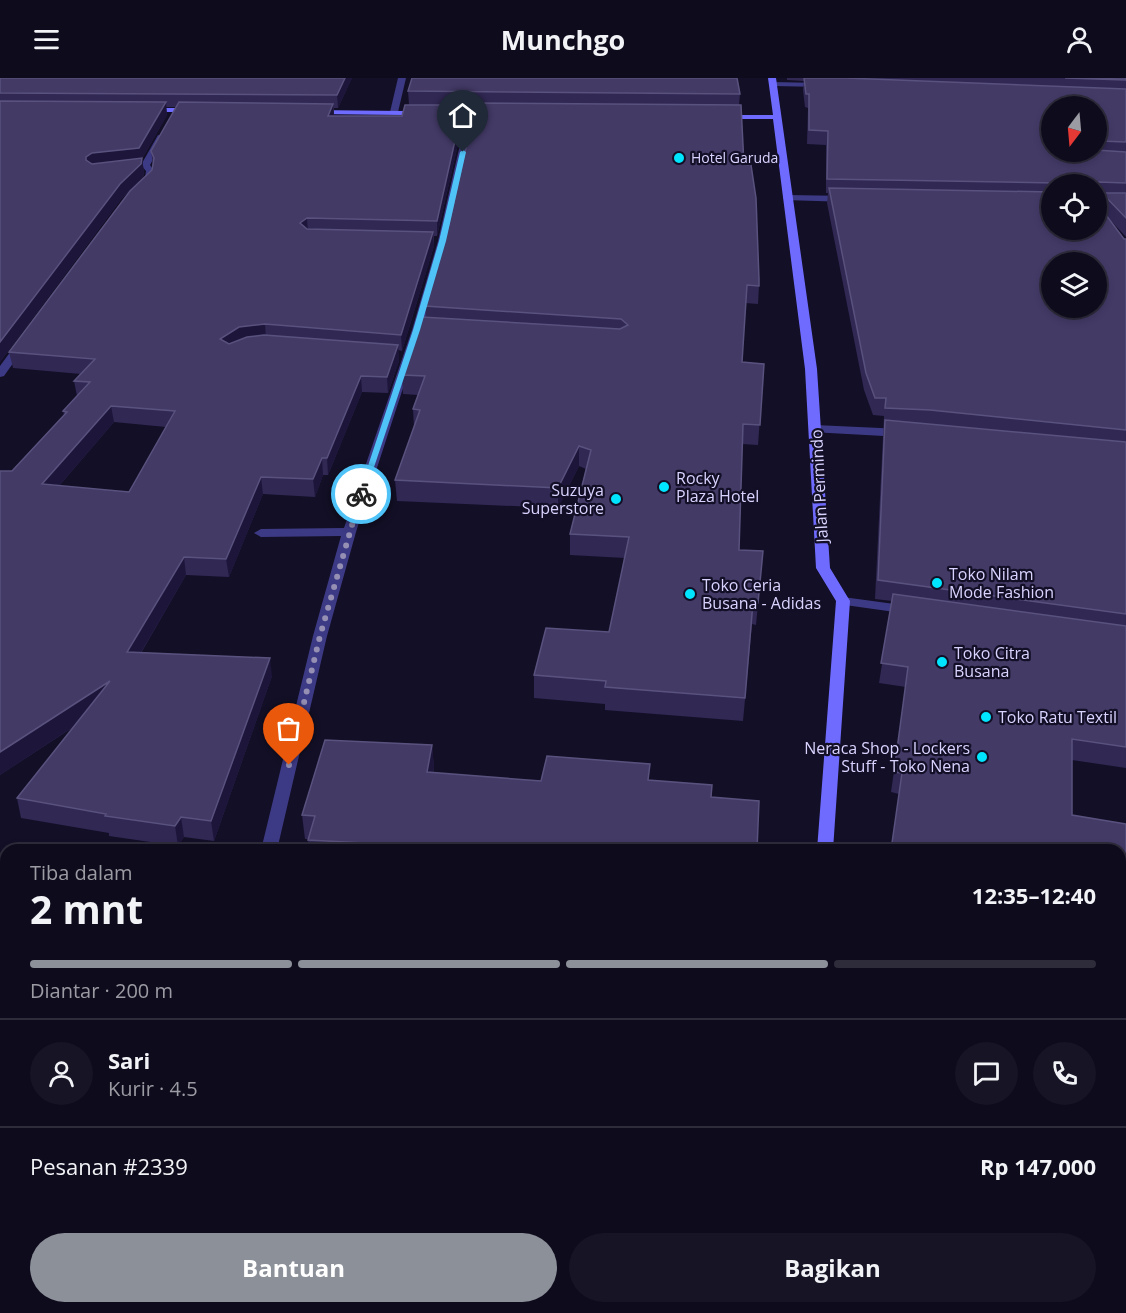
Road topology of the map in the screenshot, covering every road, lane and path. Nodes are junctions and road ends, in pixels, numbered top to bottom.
1 (402, 78) edge
2 (772, 81) edge
3 (832, 86) edge
4 (133, 110) edge
5 (177, 110) junction
6 (200, 110) edge
7 (302, 111) edge
8 (394, 112) junction
9 (471, 114) junction
10 (506, 114) edge
11 (717, 117) edge
12 (775, 117) junction
13 (134, 194) edge
14 (788, 198) junction
15 (860, 199) edge
16 (1107, 202) edge
17 (1126, 203) edge
18 (28, 335) edge
19 (0, 374) edge
20 (815, 429) junction
21 (916, 433) edge
22 (349, 532) junction
23 (261, 533) dead end
24 (843, 601) junction
25 (926, 612) edge
26 (269, 844) edge
27 (825, 844) edge

1 - 8 street
2 - 3 street
2 - 12 main road, Jalan Permindo
4 - 5 main road
5 - 6 main road
5 - 13 street
7 - 8 main road
8 - 9 main road
9 - 10 main road
9 - 22 street
11 - 12 main road
12 - 14 main road, Jalan Permindo
14 - 15 street
14 - 20 main road, Jalan Permindo
16 - 17 street
18 - 19 street
20 - 21 street
20 - 24 main road, Jalan Permindo
22 - 23 street
22 - 26 street
24 - 25 street
24 - 27 main road

